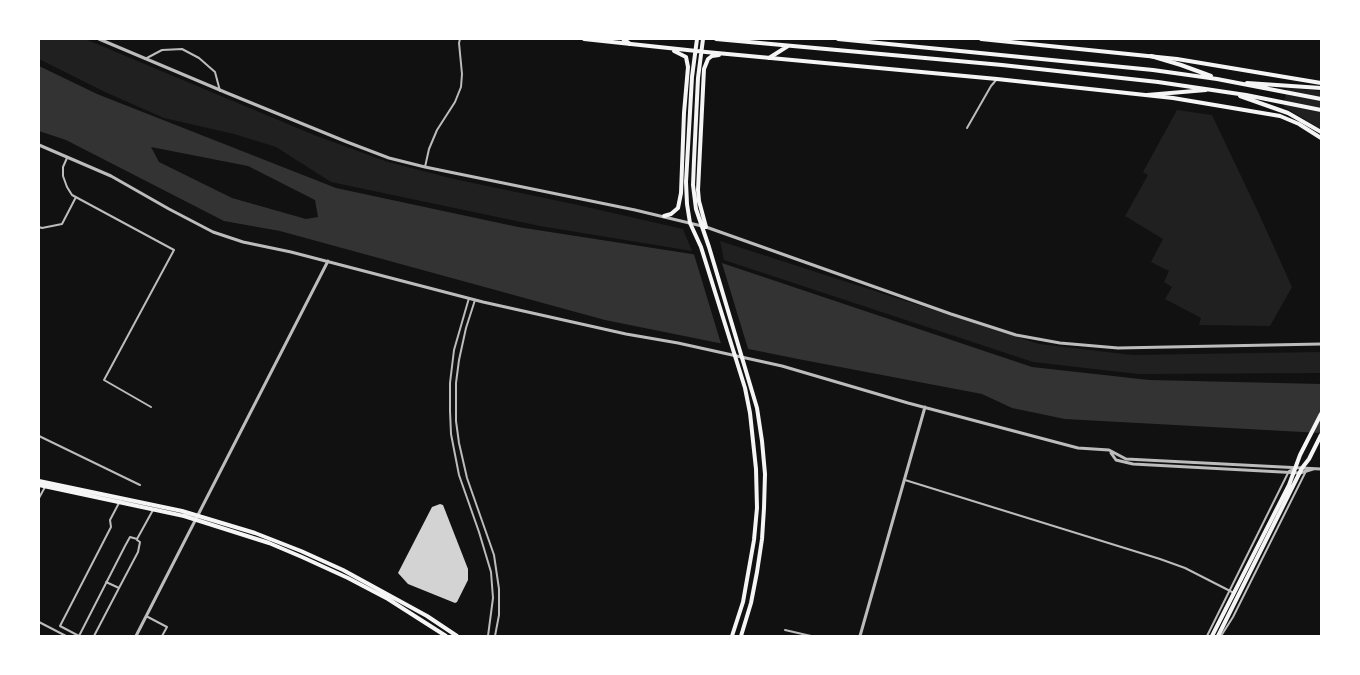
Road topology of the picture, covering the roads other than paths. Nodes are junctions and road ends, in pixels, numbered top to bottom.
1 (99, 39) edge
2 (460, 39) edge
3 (584, 39) edge
4 (623, 39) edge
5 (697, 39) edge
6 (703, 39) edge
7 (716, 39) edge
8 (838, 39) edge
9 (981, 39) edge
10 (630, 44) junction
11 (788, 46) junction
12 (665, 48) junction
13 (726, 54) junction
14 (1151, 56) junction
15 (769, 58) junction
16 (145, 59) junction
17 (997, 79) junction
18 (1217, 79) junction
19 (1235, 82) junction
20 (1321, 83) edge
21 (1321, 88) edge
22 (1210, 90) junction
23 (220, 91) junction
24 (1231, 93) junction
25 (1147, 95) junction
26 (1321, 99) edge
27 (1321, 110) edge
28 (967, 128) dead end
29 (1321, 132) edge
30 (1321, 138) edge
31 (39, 145) edge
32 (67, 157) junction
33 (425, 167) junction
34 (682, 173) junction
35 (686, 182) junction
36 (681, 193) junction
37 (76, 197) junction
38 (663, 216) junction
39 (690, 223) junction
40 (39, 227) edge
41 (704, 227) junction
42 (328, 261) junction
43 (469, 298) junction
44 (475, 300) junction
45 (1321, 345) edge
46 (735, 355) junction
47 (742, 357) junction
48 (151, 407) dead end
49 (925, 407) junction
50 (1321, 414) edge
51 (1321, 435) edge
52 (39, 436) edge
53 (1109, 450) junction
54 (1321, 469) edge
55 (1293, 470) junction
56 (1303, 471) junction
57 (904, 480) junction
58 (39, 483) edge
59 (140, 485) dead end
60 (45, 487) junction
61 (39, 498) edge
62 (120, 501) junction
63 (154, 509) junction
64 (198, 517) junction
65 (137, 539) junction
66 (106, 582) junction
67 (119, 588) junction
68 (1229, 591) junction
69 (1234, 593) junction
70 (146, 616) junction
71 (39, 622) edge
72 (785, 630) dead end
73 (66, 636) edge
74 (94, 636) edge
75 (136, 636) edge
76 (162, 636) edge
77 (446, 636) edge
78 (457, 636) edge
79 (488, 636) edge
80 (495, 636) edge
81 (732, 636) edge
82 (741, 636) edge
83 (811, 636) edge
84 (860, 636) edge
85 (1207, 636) edge
86 (1212, 636) edge
87 (1219, 636) edge

1 - 16 street
2 - 33 street
3 - 10 main road
4 - 10 main road
5 - 35 main road
6 - 41 main road
7 - 11 main road
8 - 18 main road
9 - 14 main road
10 - 12 main road
11 - 15 main road
11 - 22 main road
12 - 13 main road
12 - 34 main road
13 - 15 main road
13 - 41 main road
14 - 18 main road
14 - 20 main road
15 - 17 main road
16 - 23 street
16 - 23 street
17 - 25 main road
17 - 28 street
18 - 19 main road
19 - 21 main road
19 - 26 main road
22 - 24 main road
22 - 25 main road
23 - 33 street
24 - 27 main road
24 - 29 main road
25 - 30 main road
31 - 32 street
32 - 37 street
32 - 42 street
33 - 38 street
34 - 35 street
34 - 36 main road
35 - 36 street
35 - 39 main road
36 - 38 main road
37 - 40 street
37 - 48 street
38 - 39 street
39 - 41 street
39 - 46 main road
41 - 45 street
41 - 47 main road
42 - 43 street
42 - 64 street
43 - 44 street
43 - 79 street
44 - 46 street
44 - 80 street
46 - 47 street
46 - 81 main road
47 - 49 street
47 - 82 main road
49 - 53 street
49 - 57 street
50 - 55 main road
51 - 56 main road
52 - 59 street
53 - 55 street
53 - 55 street
54 - 56 street
55 - 56 street
55 - 68 street
55 - 69 main road
56 - 87 main road
57 - 68 street
57 - 84 street
58 - 60 main road
58 - 64 main road
60 - 61 street
60 - 62 main road
62 - 63 main road
62 - 66 street
63 - 64 main road
63 - 65 street
64 - 70 street
64 - 77 main road
64 - 78 main road
65 - 66 street
65 - 67 street
66 - 67 street
67 - 74 street
68 - 69 street
68 - 85 street
69 - 86 main road
70 - 75 street
70 - 76 street
71 - 73 street
72 - 83 street

